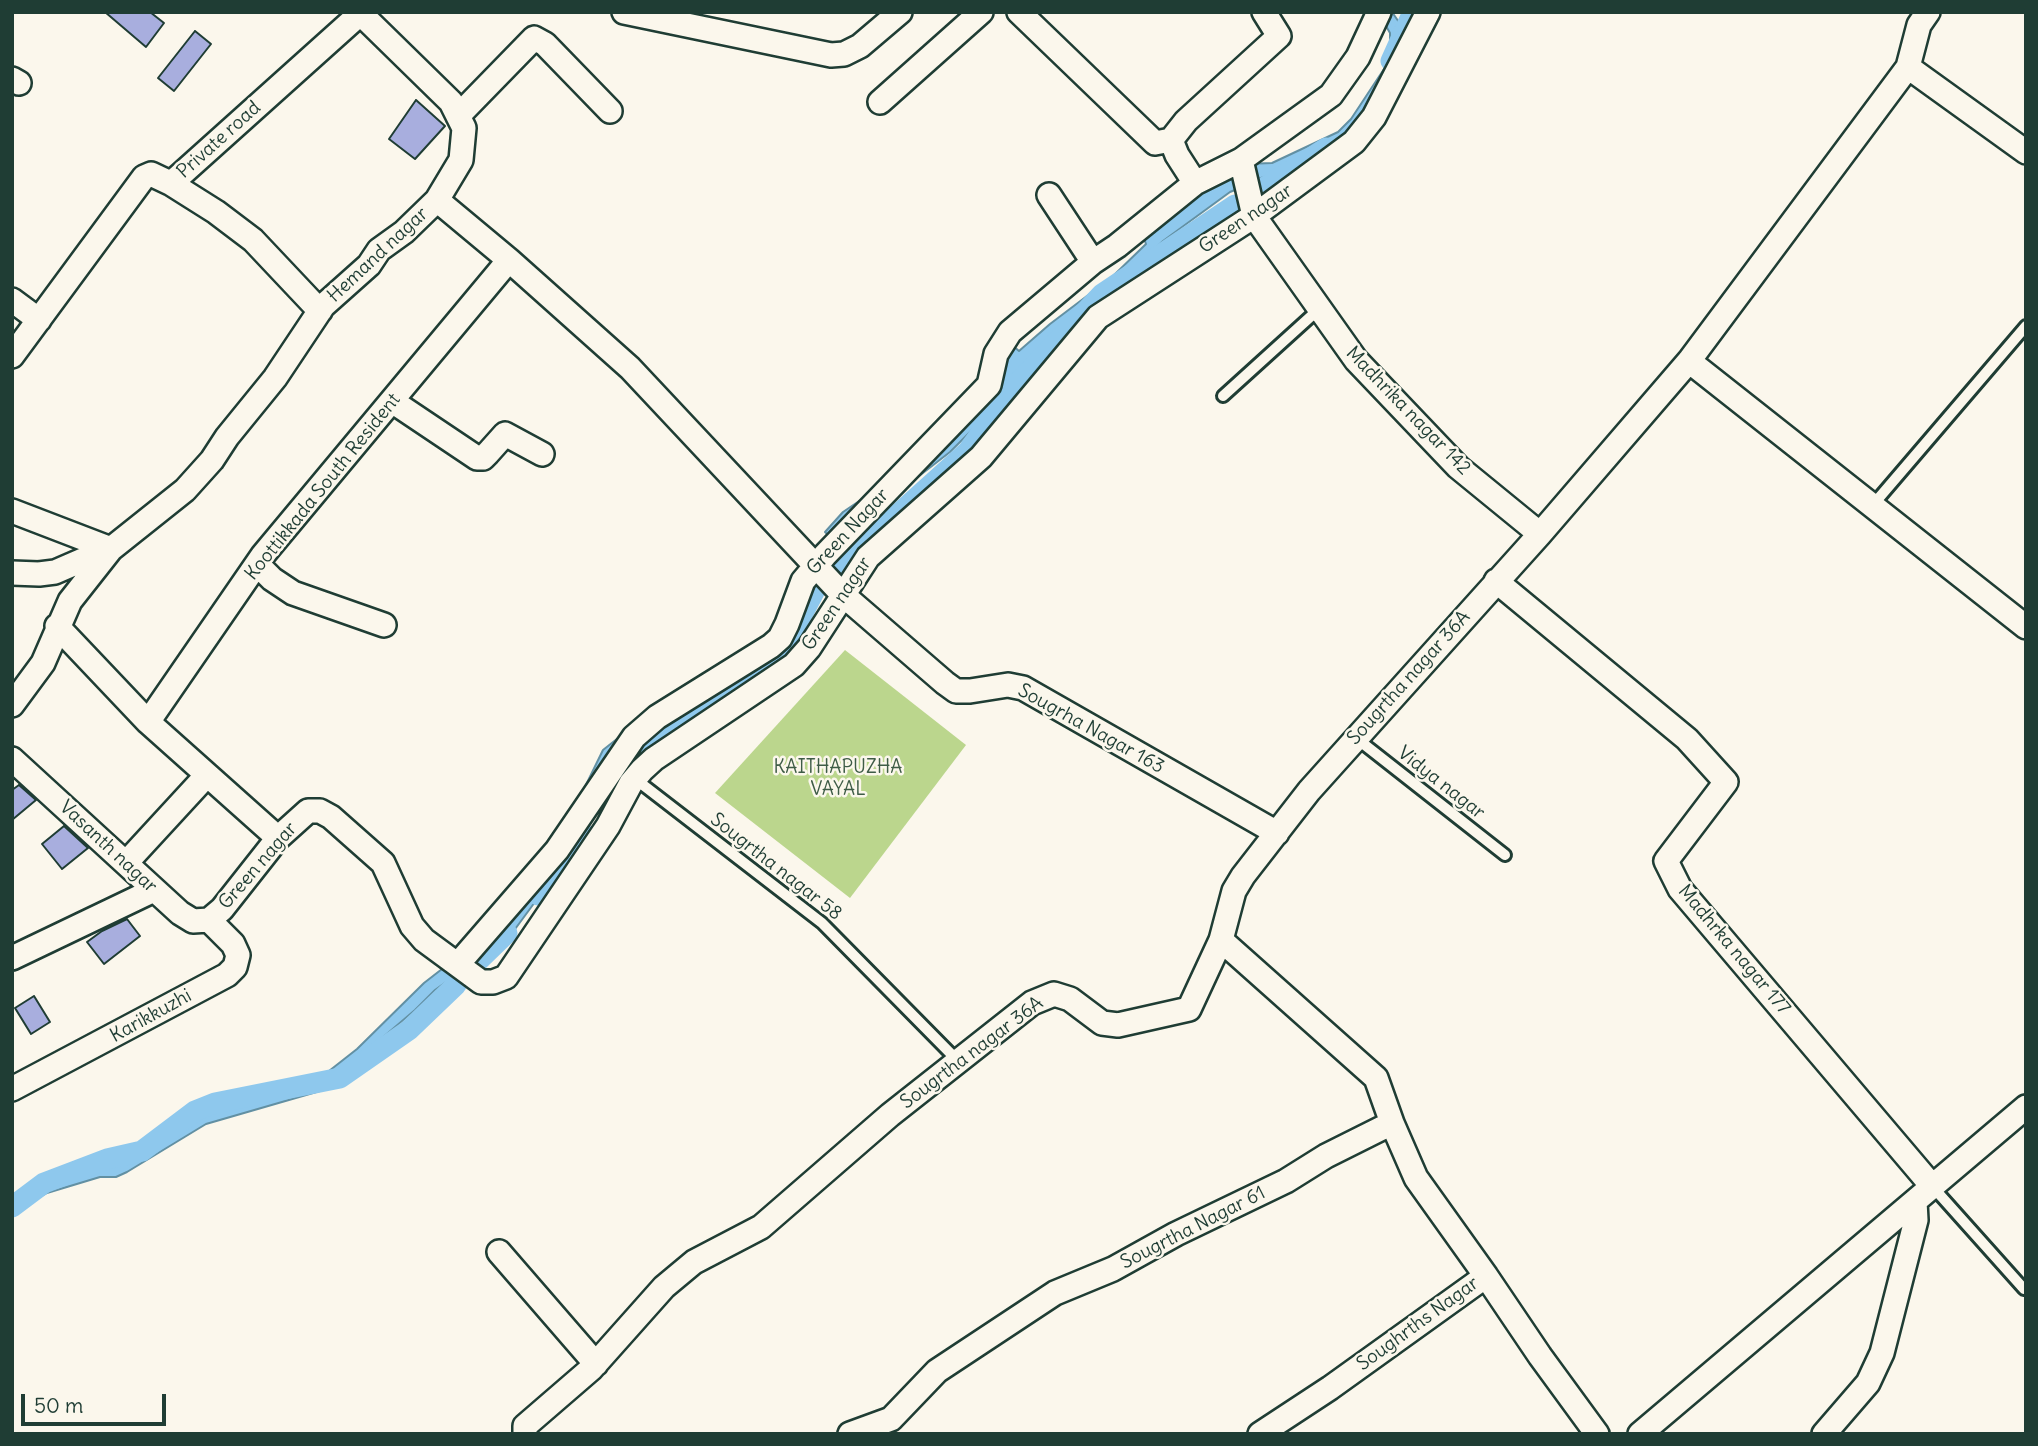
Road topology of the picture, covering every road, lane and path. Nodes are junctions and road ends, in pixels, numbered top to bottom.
1 (624, 12) edge
2 (900, 12) edge
3 (981, 12) edge
4 (1019, 12) edge
5 (1264, 12) edge
6 (1379, 12) edge
7 (1428, 12) edge
8 (1928, 12) edge
9 (360, 13) edge
10 (1908, 67) junction
11 (880, 102) dead end
12 (610, 111) dead end
13 (458, 116) junction
14 (1171, 140) junction
15 (2026, 152) edge
16 (1241, 160) junction
17 (170, 183) junction
18 (1195, 183) junction
19 (1049, 195) dead end
20 (437, 200) junction
21 (1254, 216) junction
22 (509, 260) junction
23 (1093, 262) junction
24 (12, 300) edge
25 (1320, 309) junction
26 (320, 311) junction
27 (39, 320) junction
28 (2026, 326) edge
29 (12, 356) edge
30 (1689, 361) junction
31 (1223, 396) dead end
32 (392, 401) junction
33 (542, 454) dead end
34 (1872, 506) junction
35 (12, 511) edge
36 (1540, 534) junction
37 (111, 548) junction
38 (257, 564) junction
39 (815, 566) junction
40 (12, 573) edge
41 (1496, 581) junction
42 (842, 594) junction
43 (384, 625) dead end
44 (58, 626) junction
45 (2026, 627) edge
46 (12, 705) edge
47 (148, 722) junction
48 (1356, 738) junction
49 (12, 759) edge
50 (629, 774) junction
51 (207, 775) junction
52 (1277, 833) junction
53 (278, 838) junction
54 (1505, 855) dead end
55 (126, 863) junction
56 (154, 890) junction
57 (209, 920) junction
58 (1221, 940) junction
59 (12, 958) edge
60 (458, 964) junction
61 (958, 1061) junction
62 (12, 1089) edge
63 (2026, 1107) edge
64 (1392, 1123) junction
65 (1924, 1194) junction
66 (499, 1252) dead end
67 (1486, 1276) junction
68 (2024, 1289) edge
69 (596, 1364) junction
70 (525, 1434) edge
71 (850, 1434) edge
72 (1260, 1434) edge
73 (1597, 1434) edge
74 (1640, 1434) edge
75 (1824, 1434) edge

1 - 2 street
3 - 11 street
4 - 14 street
5 - 14 street
6 - 16 street
7 - 21 street, Green nagar
8 - 10 street
9 - 13 street
9 - 17 street, Private road
10 - 15 street
10 - 30 street, Sougrtha nagar 36A
12 - 13 street
13 - 20 street, Hemand nagar
14 - 18 street
16 - 18 street, Green Nagar
16 - 21 street, Madhrika nagar 142
17 - 26 street, Private road
17 - 27 street, Private road
18 - 23 street, Green Nagar
19 - 23 street
20 - 22 street, Sougrha Nagar 163
20 - 26 street, Hemand nagar
21 - 25 street, Madhrika nagar 142
21 - 42 street, Green nagar
22 - 32 street, Koottikkada South Resident
22 - 39 street, Sougrha Nagar 163
23 - 39 street, Green Nagar
24 - 27 street
25 - 31 lane
25 - 36 street, Madhrika nagar 142
26 - 37 street, Hemand nagar
27 - 29 street, Private road
28 - 34 lane
30 - 34 street
30 - 36 street, Sougrtha nagar 36A
32 - 33 street
32 - 38 street, Koottikkada South Resident
34 - 45 street
35 - 37 street
36 - 41 street, Sougrtha nagar 36A
37 - 40 street
37 - 44 street
38 - 43 street
38 - 47 street, Koottikkada South Resident
39 - 42 street, Sougrha Nagar 163
39 - 60 street, Green Nagar
41 - 48 street, Sougrtha nagar 36A
41 - 65 street, Madhrka nagar 177
42 - 50 street, Green nagar
42 - 52 street, Sougrha Nagar 163
44 - 46 street
44 - 47 street
47 - 51 street
48 - 52 street, Sougrtha nagar 36A
48 - 54 lane, Vidya nagar
49 - 55 street, Vasanth nagar
50 - 60 street, Green nagar
50 - 61 lane, Sougrtha nagar 58
51 - 53 street
51 - 55 street
52 - 58 street, Sougrtha nagar 36A
53 - 57 street, Green nagar
53 - 60 street, Green nagar
55 - 56 street, Vasanth nagar
56 - 57 street, Vasanth nagar
56 - 59 street
57 - 62 street, Karikkuzhi
58 - 61 street, Sougrtha nagar 36A
58 - 64 street
61 - 69 street, Sougrtha nagar 36A
63 - 65 street
64 - 67 street
64 - 71 street, Sougrtha Nagar 61
65 - 68 lane
65 - 74 street
65 - 75 street
66 - 69 street
67 - 72 street, Soughrths Nagar
67 - 73 street, Soughrths Nagar
69 - 70 street, Sougrtha nagar 36A

